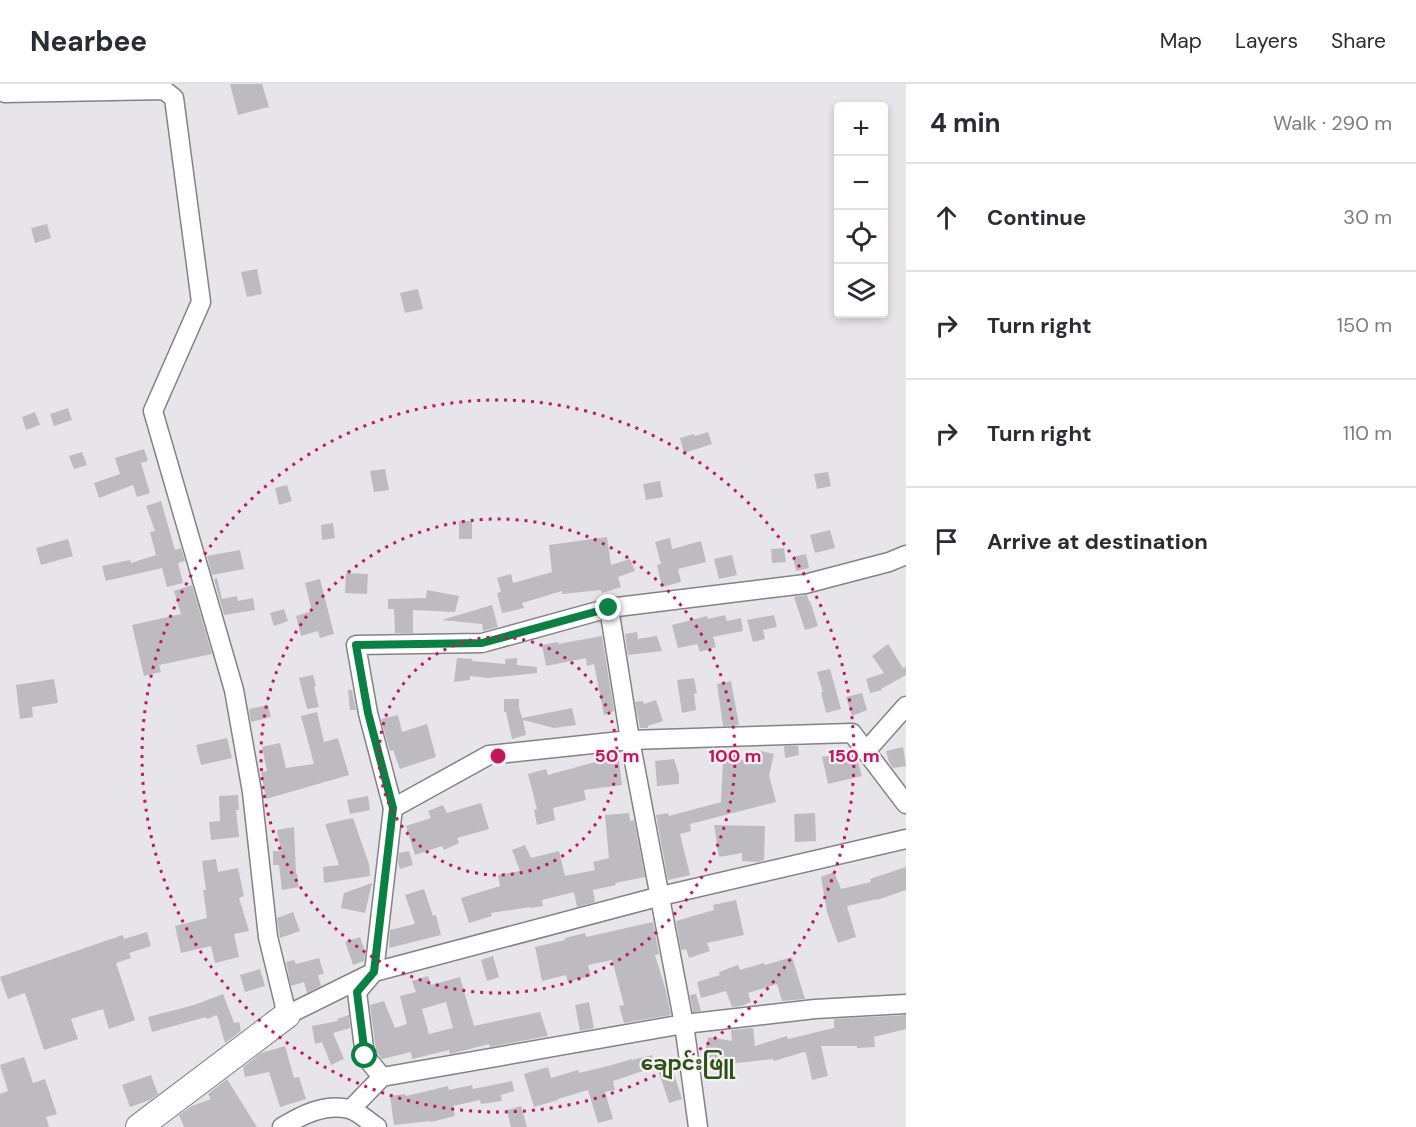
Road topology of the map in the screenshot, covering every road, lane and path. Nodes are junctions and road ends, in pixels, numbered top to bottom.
1 (3, 84) edge
2 (906, 555) edge
3 (609, 608) junction
4 (906, 706) edge
5 (630, 740) junction
6 (866, 751) junction
7 (906, 804) edge
8 (393, 808) junction
9 (906, 839) edge
10 (661, 896) junction
11 (374, 972) junction
12 (906, 1004) edge
13 (287, 1016) junction
14 (684, 1024) junction
15 (382, 1077) junction
16 (351, 1109) junction
17 (139, 1127) edge
18 (282, 1127) edge
19 (377, 1127) edge
20 (698, 1127) edge

1 - 13 street
2 - 3 street
3 - 5 street
3 - 8 street
4 - 6 street
5 - 6 street
5 - 8 street
5 - 10 street
6 - 7 street
8 - 11 street
9 - 10 street
10 - 11 street
10 - 14 street
11 - 13 street
11 - 15 street
12 - 14 street
13 - 17 street
14 - 15 street
14 - 20 street
15 - 16 street
16 - 18 street
16 - 19 street

